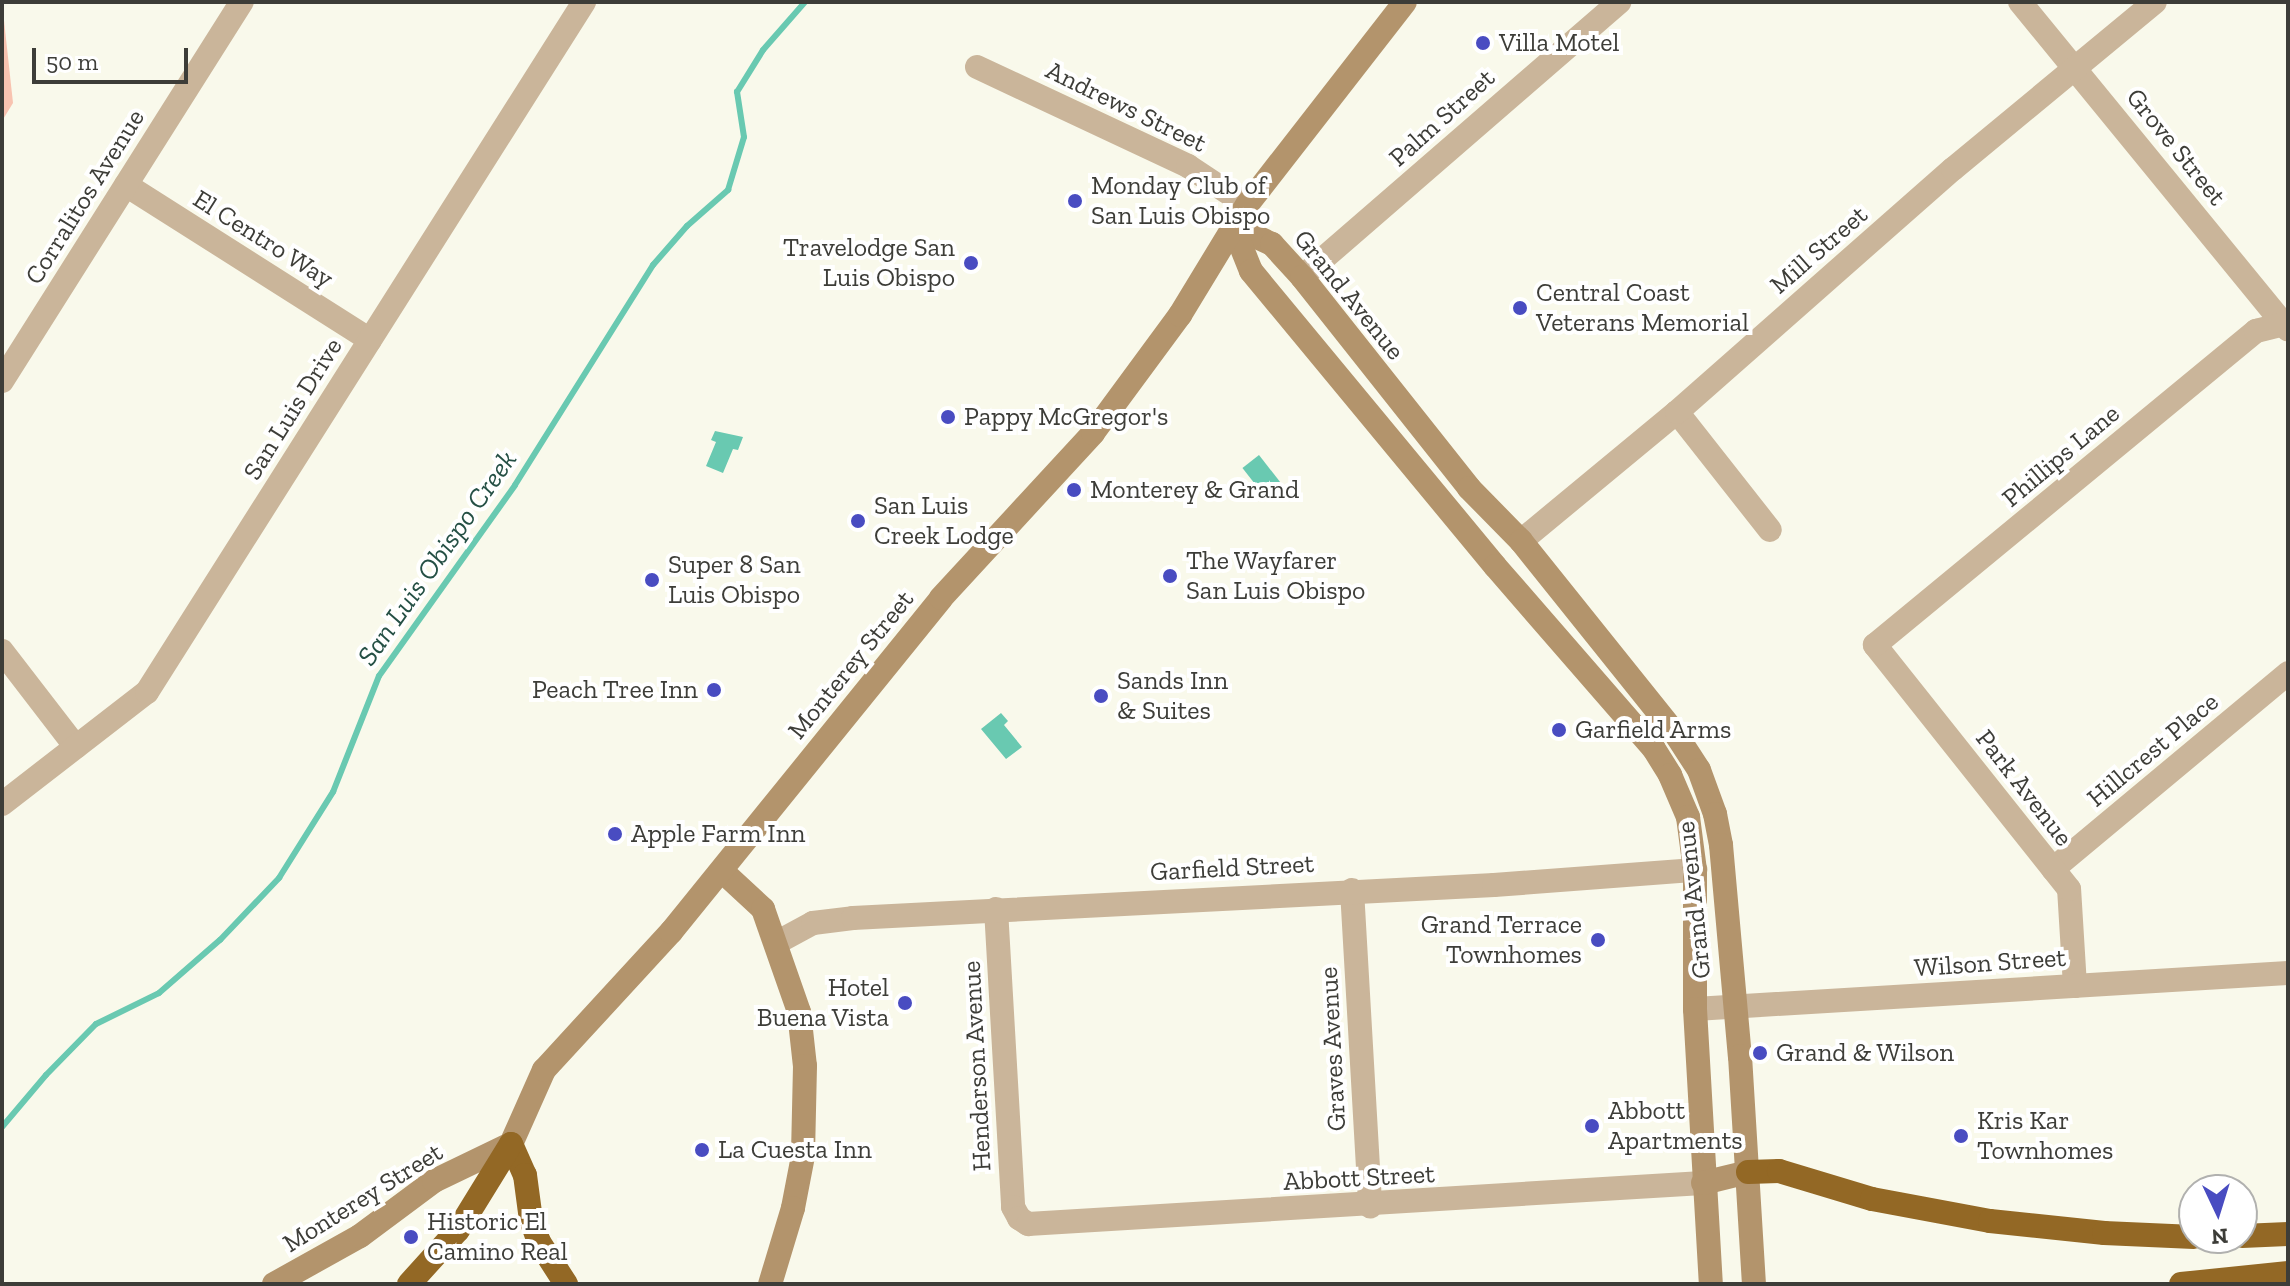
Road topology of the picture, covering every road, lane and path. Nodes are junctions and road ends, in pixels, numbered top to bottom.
1 (242, 2) edge
2 (584, 2) edge
3 (1405, 2) edge
4 (1619, 2) edge
5 (2020, 2) edge
6 (2155, 2) edge
7 (977, 67) dead end
8 (2075, 67) junction
9 (126, 185) junction
10 (1247, 205) junction
11 (1233, 226) junction
12 (1302, 277) junction
13 (2287, 325) edge
14 (370, 340) junction
15 (2, 381) edge
16 (1677, 412) junction
17 (1770, 530) dead end
18 (1521, 541) junction
19 (1495, 566) junction
20 (1875, 645) joint
21 (2, 651) edge
22 (2288, 673) edge
23 (76, 747) junction
24 (2, 804) edge
25 (2053, 869) junction
26 (1695, 870) junction
27 (722, 871) junction
28 (1352, 890) junction
29 (996, 909) junction
30 (776, 943) junction
31 (2288, 973) edge
32 (2075, 986) junction
33 (1735, 1007) junction
34 (1695, 1009) junction
35 (511, 1144) junction
36 (1748, 1172) junction
37 (1703, 1183) junction
38 (1370, 1206) junction
39 (1019, 1218) joint
40 (2288, 1234) edge
41 (2258, 1235) edge
42 (2178, 1236) edge
43 (2288, 1273) edge
44 (274, 1284) edge
45 (409, 1284) edge
46 (566, 1284) edge
47 (770, 1284) edge
48 (1711, 1284) edge
49 (1754, 1284) edge
50 (2181, 1284) edge

1 - 9 street, Corralitos Avenue
2 - 14 street, San Luis Drive
3 - 10 street, Monterey Street
4 - 12 street, Palm Street
5 - 8 street, Grove Street
6 - 8 street, Mill Street
7 - 10 street, Andrews Street
8 - 13 street, Grove Street
8 - 16 street, Mill Street
9 - 14 street, El Centro Way
9 - 15 street, Corralitos Avenue
10 - 11 street, Monterey Street
11 - 12 street, Grand Avenue
11 - 19 street, Grand Avenue
11 - 27 street, Monterey Street
12 - 18 street, Grand Avenue
13 - 20 street, Phillips Lane
14 - 23 street, San Luis Drive
16 - 17 street
16 - 18 street, Mill Street
18 - 19 street
18 - 33 street, Grand Avenue
19 - 26 street, Grand Avenue
20 - 25 street, Park Avenue
21 - 23 street
22 - 25 street, Hillcrest Place
23 - 24 street, San Luis Drive
25 - 32 street, Park Avenue
26 - 28 street, Garfield Street
26 - 34 street, Grand Avenue
27 - 30 street
27 - 35 street, Monterey Street
28 - 29 street, Garfield Street
28 - 38 street, Graves Avenue
29 - 30 street, Garfield Street
29 - 39 street, Henderson Avenue
30 - 47 street
31 - 32 street, Wilson Street
32 - 33 street, Wilson Street
33 - 34 street, Wilson Street
33 - 36 street, Grand Avenue
34 - 37 street, Grand Avenue
35 - 44 street, Monterey Street
35 - 45 highway
35 - 46 highway
36 - 37 street
36 - 42 highway
36 - 49 street, Grand Avenue
37 - 38 street, Abbott Street
37 - 48 street, Grand Avenue
38 - 39 street, Abbott Street
40 - 41 highway
43 - 50 highway

